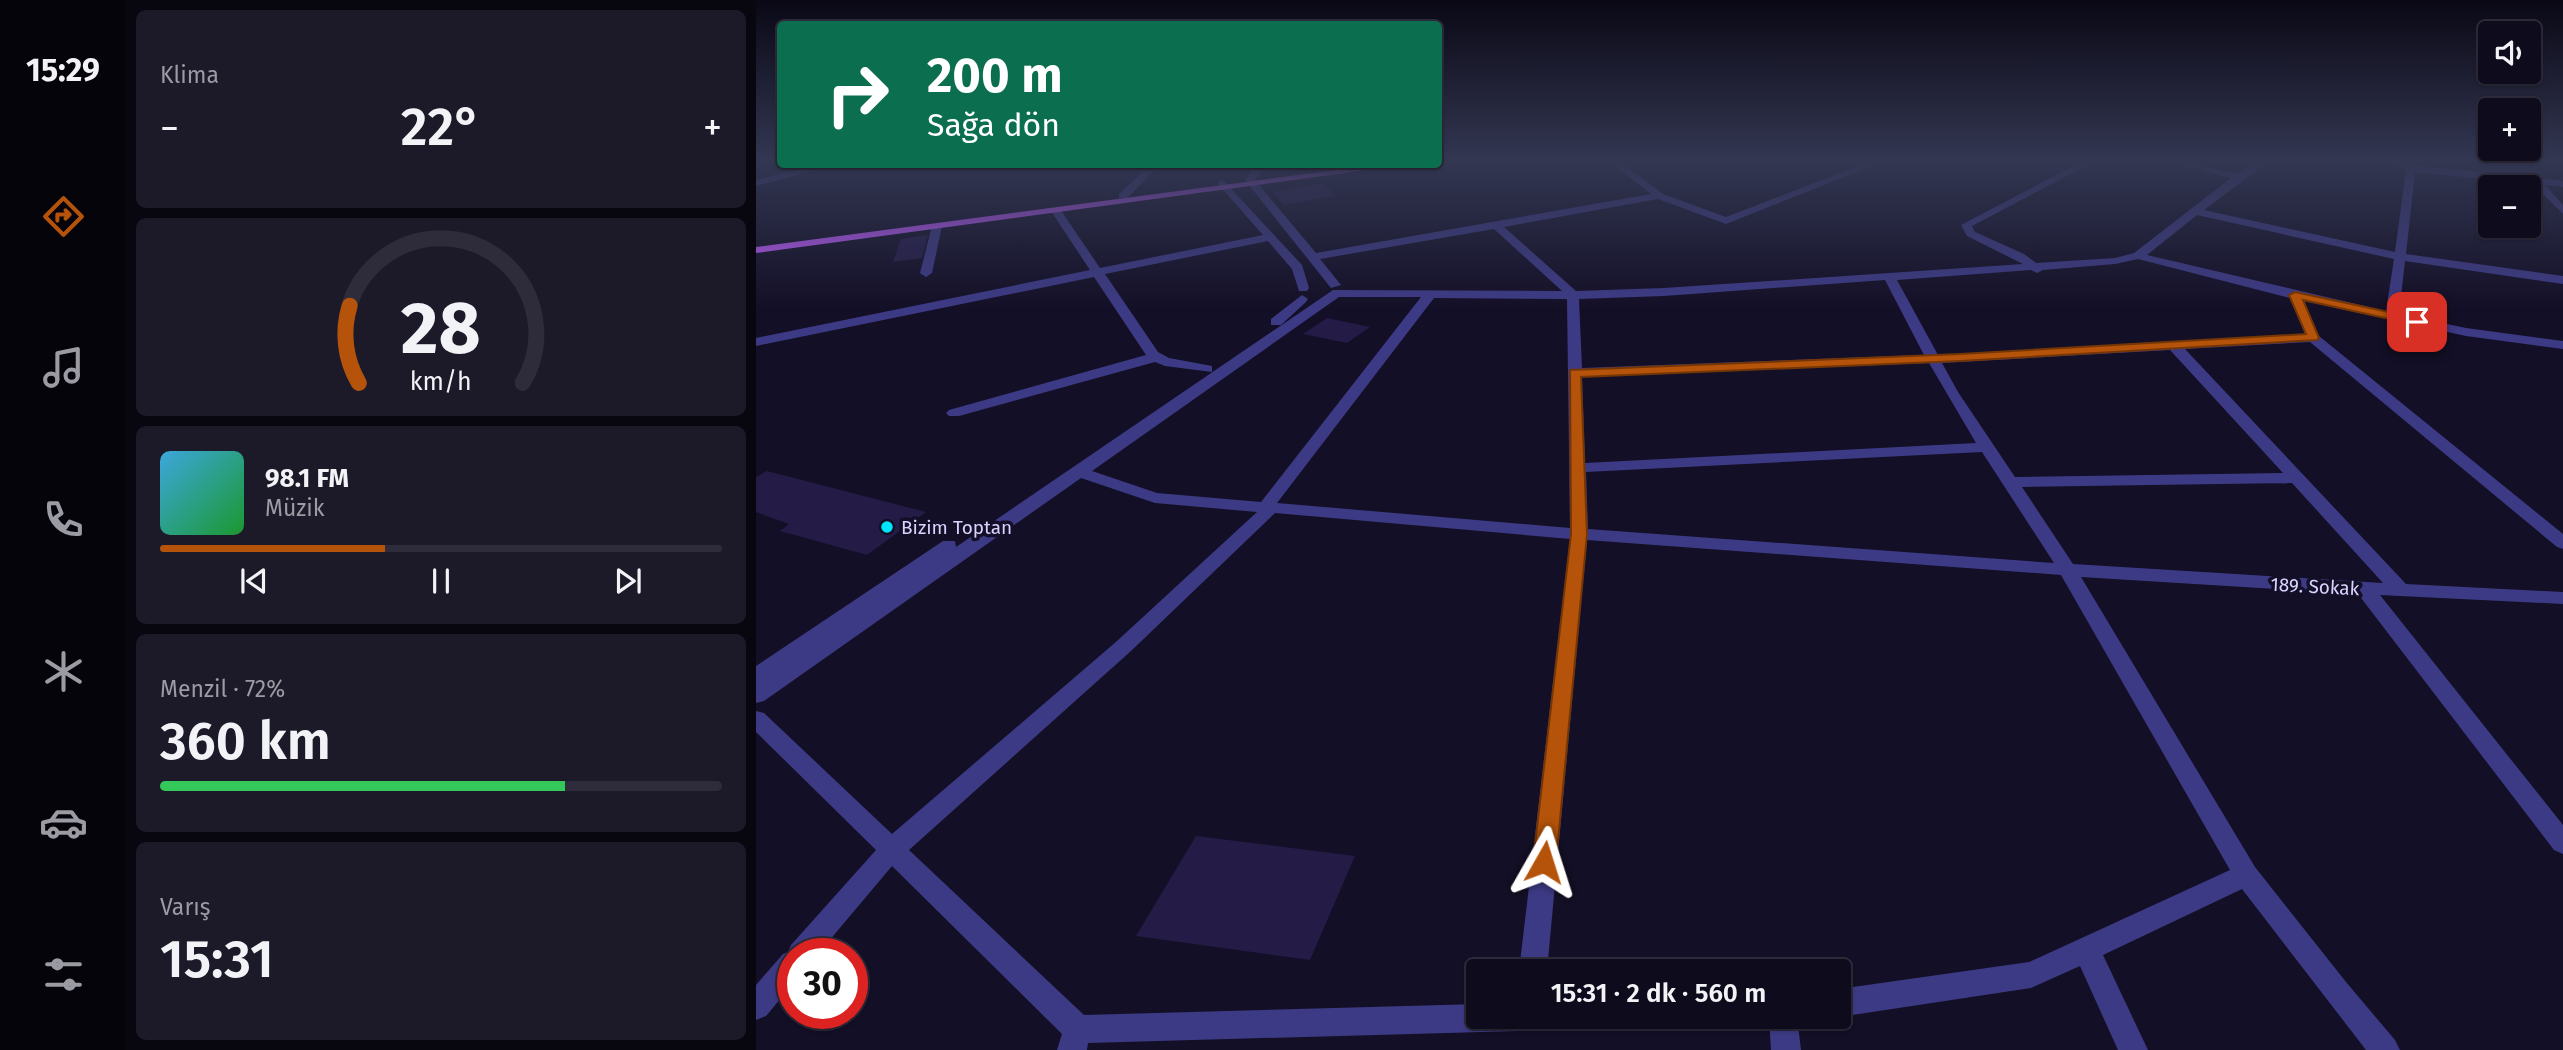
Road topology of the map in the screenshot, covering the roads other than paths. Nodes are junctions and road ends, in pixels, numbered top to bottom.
1 (1003, 211) edge
2 (1056, 211) joint
3 (1247, 211) edge
4 (1276, 211) edge
5 (1575, 211) edge
6 (1701, 211) edge
7 (1749, 211) edge
8 (1993, 211) edge
9 (2195, 211) joint
10 (2406, 211) edge
11 (1496, 225) junction
12 (937, 226) junction
13 (1270, 237) junction
14 (756, 244) edge
15 (756, 250) edge
16 (2138, 256) junction
17 (1315, 257) junction
18 (2400, 257) junction
19 (2037, 269) junction
20 (1097, 271) junction
21 (926, 273) dead end
22 (1890, 278) junction
23 (2563, 280) edge
24 (1335, 291) junction
25 (1302, 293) junction
26 (1430, 294) junction
27 (1573, 295) junction
28 (2295, 295) junction
29 (2392, 316) junction
30 (2313, 338) junction
31 (756, 342) edge
32 (2563, 345) edge
33 (2175, 347) junction
34 (1156, 357) junction
35 (1933, 359) junction
36 (1208, 369) junction
37 (1575, 373) junction
38 (954, 413) dead end
39 (1987, 447) junction
40 (1578, 468) junction
41 (1077, 471) junction
42 (2297, 478) junction
43 (2010, 482) junction
44 (1268, 508) junction
45 (1579, 534) junction
46 (2563, 543) edge
47 (2067, 569) junction
48 (2364, 588) junction
49 (2401, 590) junction
50 (2563, 598) edge
51 (756, 676) edge
52 (756, 695) edge
53 (756, 719) edge
54 (2559, 834) edge
55 (891, 850) junction
56 (2246, 875) junction
57 (815, 938) edge
58 (2086, 949) junction
59 (1534, 959) edge
60 (777, 982) edge
61 (1851, 1001) edge
62 (756, 1006) edge
63 (1466, 1020) edge
64 (1784, 1029) edge
65 (1075, 1040) edge
66 (1786, 1050) edge
67 (2133, 1050) edge
68 (2385, 1050) edge

1 - 14 main road
2 - 12 main road
2 - 20 street
3 - 13 street
4 - 17 street
5 - 11 street
6 - 7 street
8 - 19 street
9 - 16 street
9 - 18 street
10 - 18 street
11 - 17 street
11 - 27 street
12 - 15 main road
12 - 21 street
13 - 20 street
13 - 25 street
16 - 19 street
16 - 28 street
17 - 24 street
18 - 23 street
18 - 29 street
19 - 22 street
20 - 31 street
20 - 34 street
22 - 27 street
22 - 35 street
24 - 25 street
24 - 26 street
24 - 41 street
25 - 36 street
26 - 27 street
26 - 44 street
27 - 37 street
28 - 29 street
28 - 30 street
29 - 32 street
30 - 33 street
30 - 46 street
33 - 35 street
33 - 42 street
34 - 36 street
34 - 38 street
35 - 37 street
35 - 39 street
36 - 51 street
37 - 40 street
39 - 40 street
39 - 43 street
40 - 45 street
41 - 44 street, 189. Sokak
41 - 52 street
42 - 43 street
42 - 49 street
43 - 47 street
44 - 45 street, 189. Sokak
44 - 55 street
45 - 47 street, 189. Sokak
45 - 59 street
47 - 48 street, 189. Sokak
47 - 56 street
48 - 49 street, 189. Sokak
48 - 54 street
49 - 50 street, 189. Sokak
53 - 55 street
55 - 57 street
55 - 65 street
56 - 58 street
56 - 68 street
58 - 61 street
58 - 67 street
60 - 62 street
63 - 65 street
64 - 66 street

